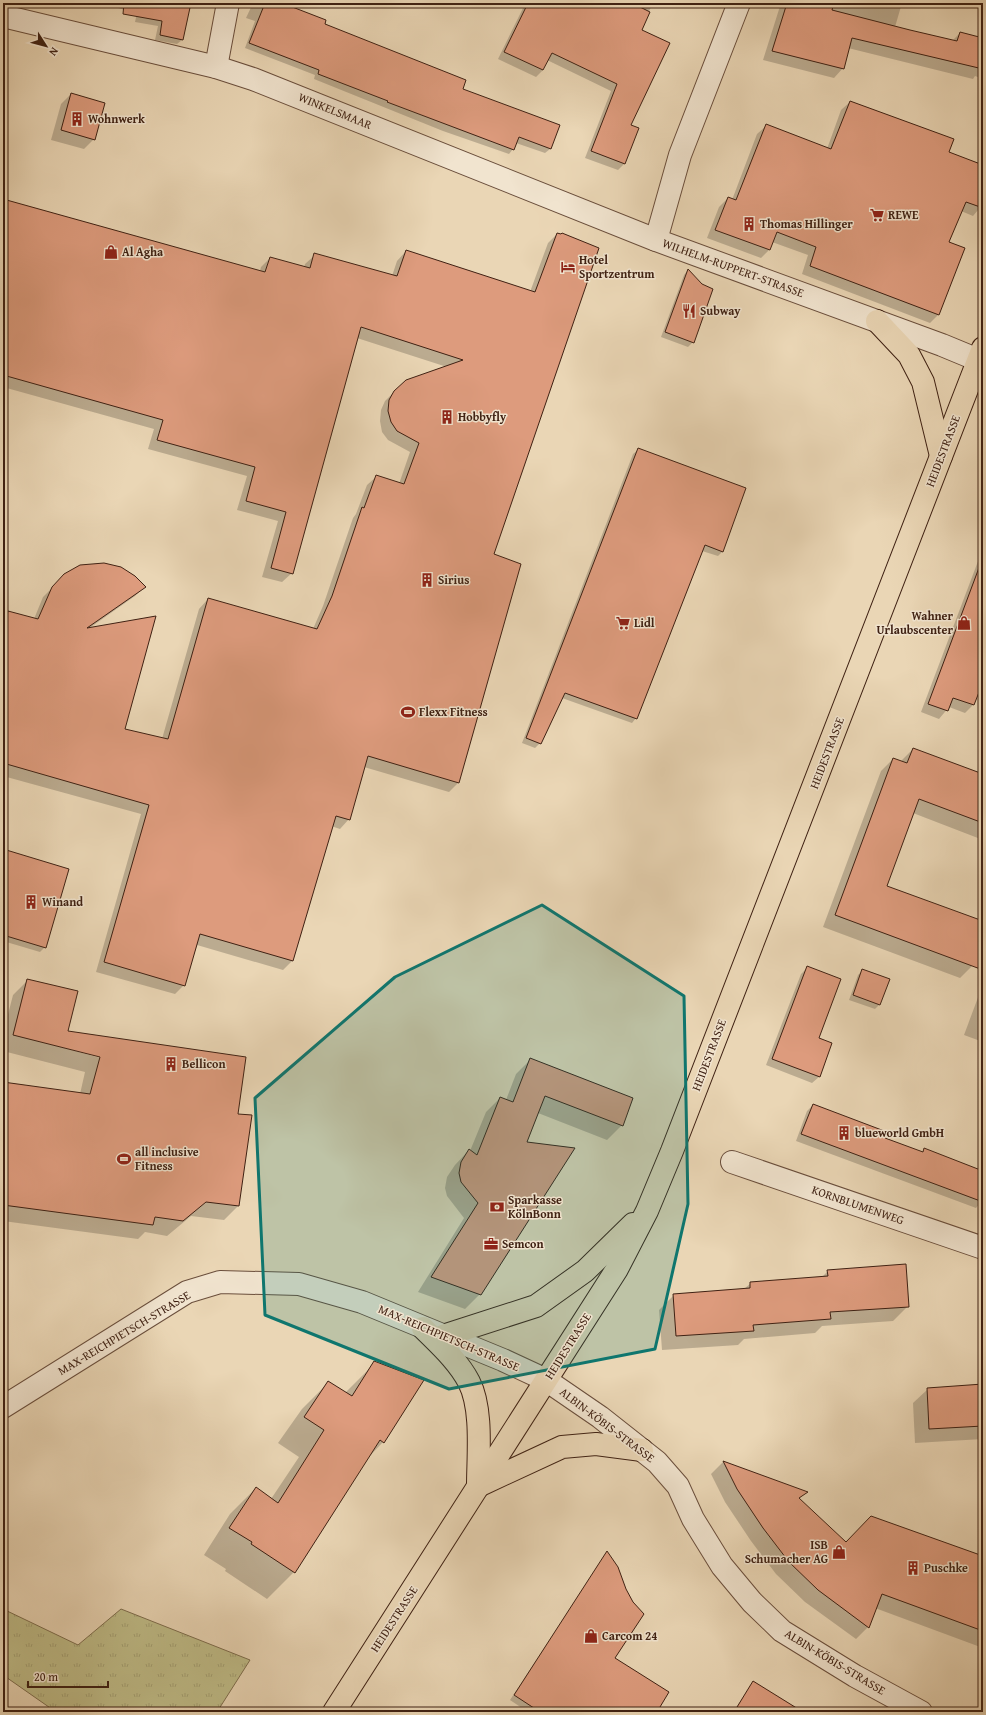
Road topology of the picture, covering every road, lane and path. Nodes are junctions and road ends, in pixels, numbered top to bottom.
1 (228, 3) edge
2 (739, 3) edge
3 (3, 16) edge
4 (216, 67) junction
5 (656, 240) junction
6 (877, 321) junction
7 (981, 356) edge
8 (942, 456) junction
9 (732, 1162) dead end
10 (647, 1211) junction
11 (983, 1248) edge
12 (433, 1332) junction
13 (546, 1380) junction
14 (3, 1407) edge
15 (642, 1450) junction
16 (478, 1486) junction
17 (334, 1712) edge
18 (922, 1712) edge

1 - 4 street
2 - 5 street, WILHELM-RUPPERT-STRASSE
3 - 4 street, WINKELSMAAR
4 - 5 street, WINKELSMAAR
5 - 6 street, WILHELM-RUPPERT-STRASSE
6 - 7 street, WILHELM-RUPPERT-STRASSE
6 - 8 main road
7 - 8 main road, HEIDESTRASSE
8 - 10 main road, HEIDESTRASSE
9 - 11 street, KORNBLUMENWEG
10 - 12 main road
10 - 13 main road, HEIDESTRASSE
12 - 13 street, MAX-REICHPIETSCH-STRASSE
12 - 14 street, MAX-REICHPIETSCH-STRASSE
12 - 16 main road
13 - 15 street, ALBIN-KÖBIS-STRASSE
13 - 16 main road, HEIDESTRASSE
15 - 16 main road
15 - 18 street, ALBIN-KÖBIS-STRASSE
16 - 17 main road, HEIDESTRASSE

